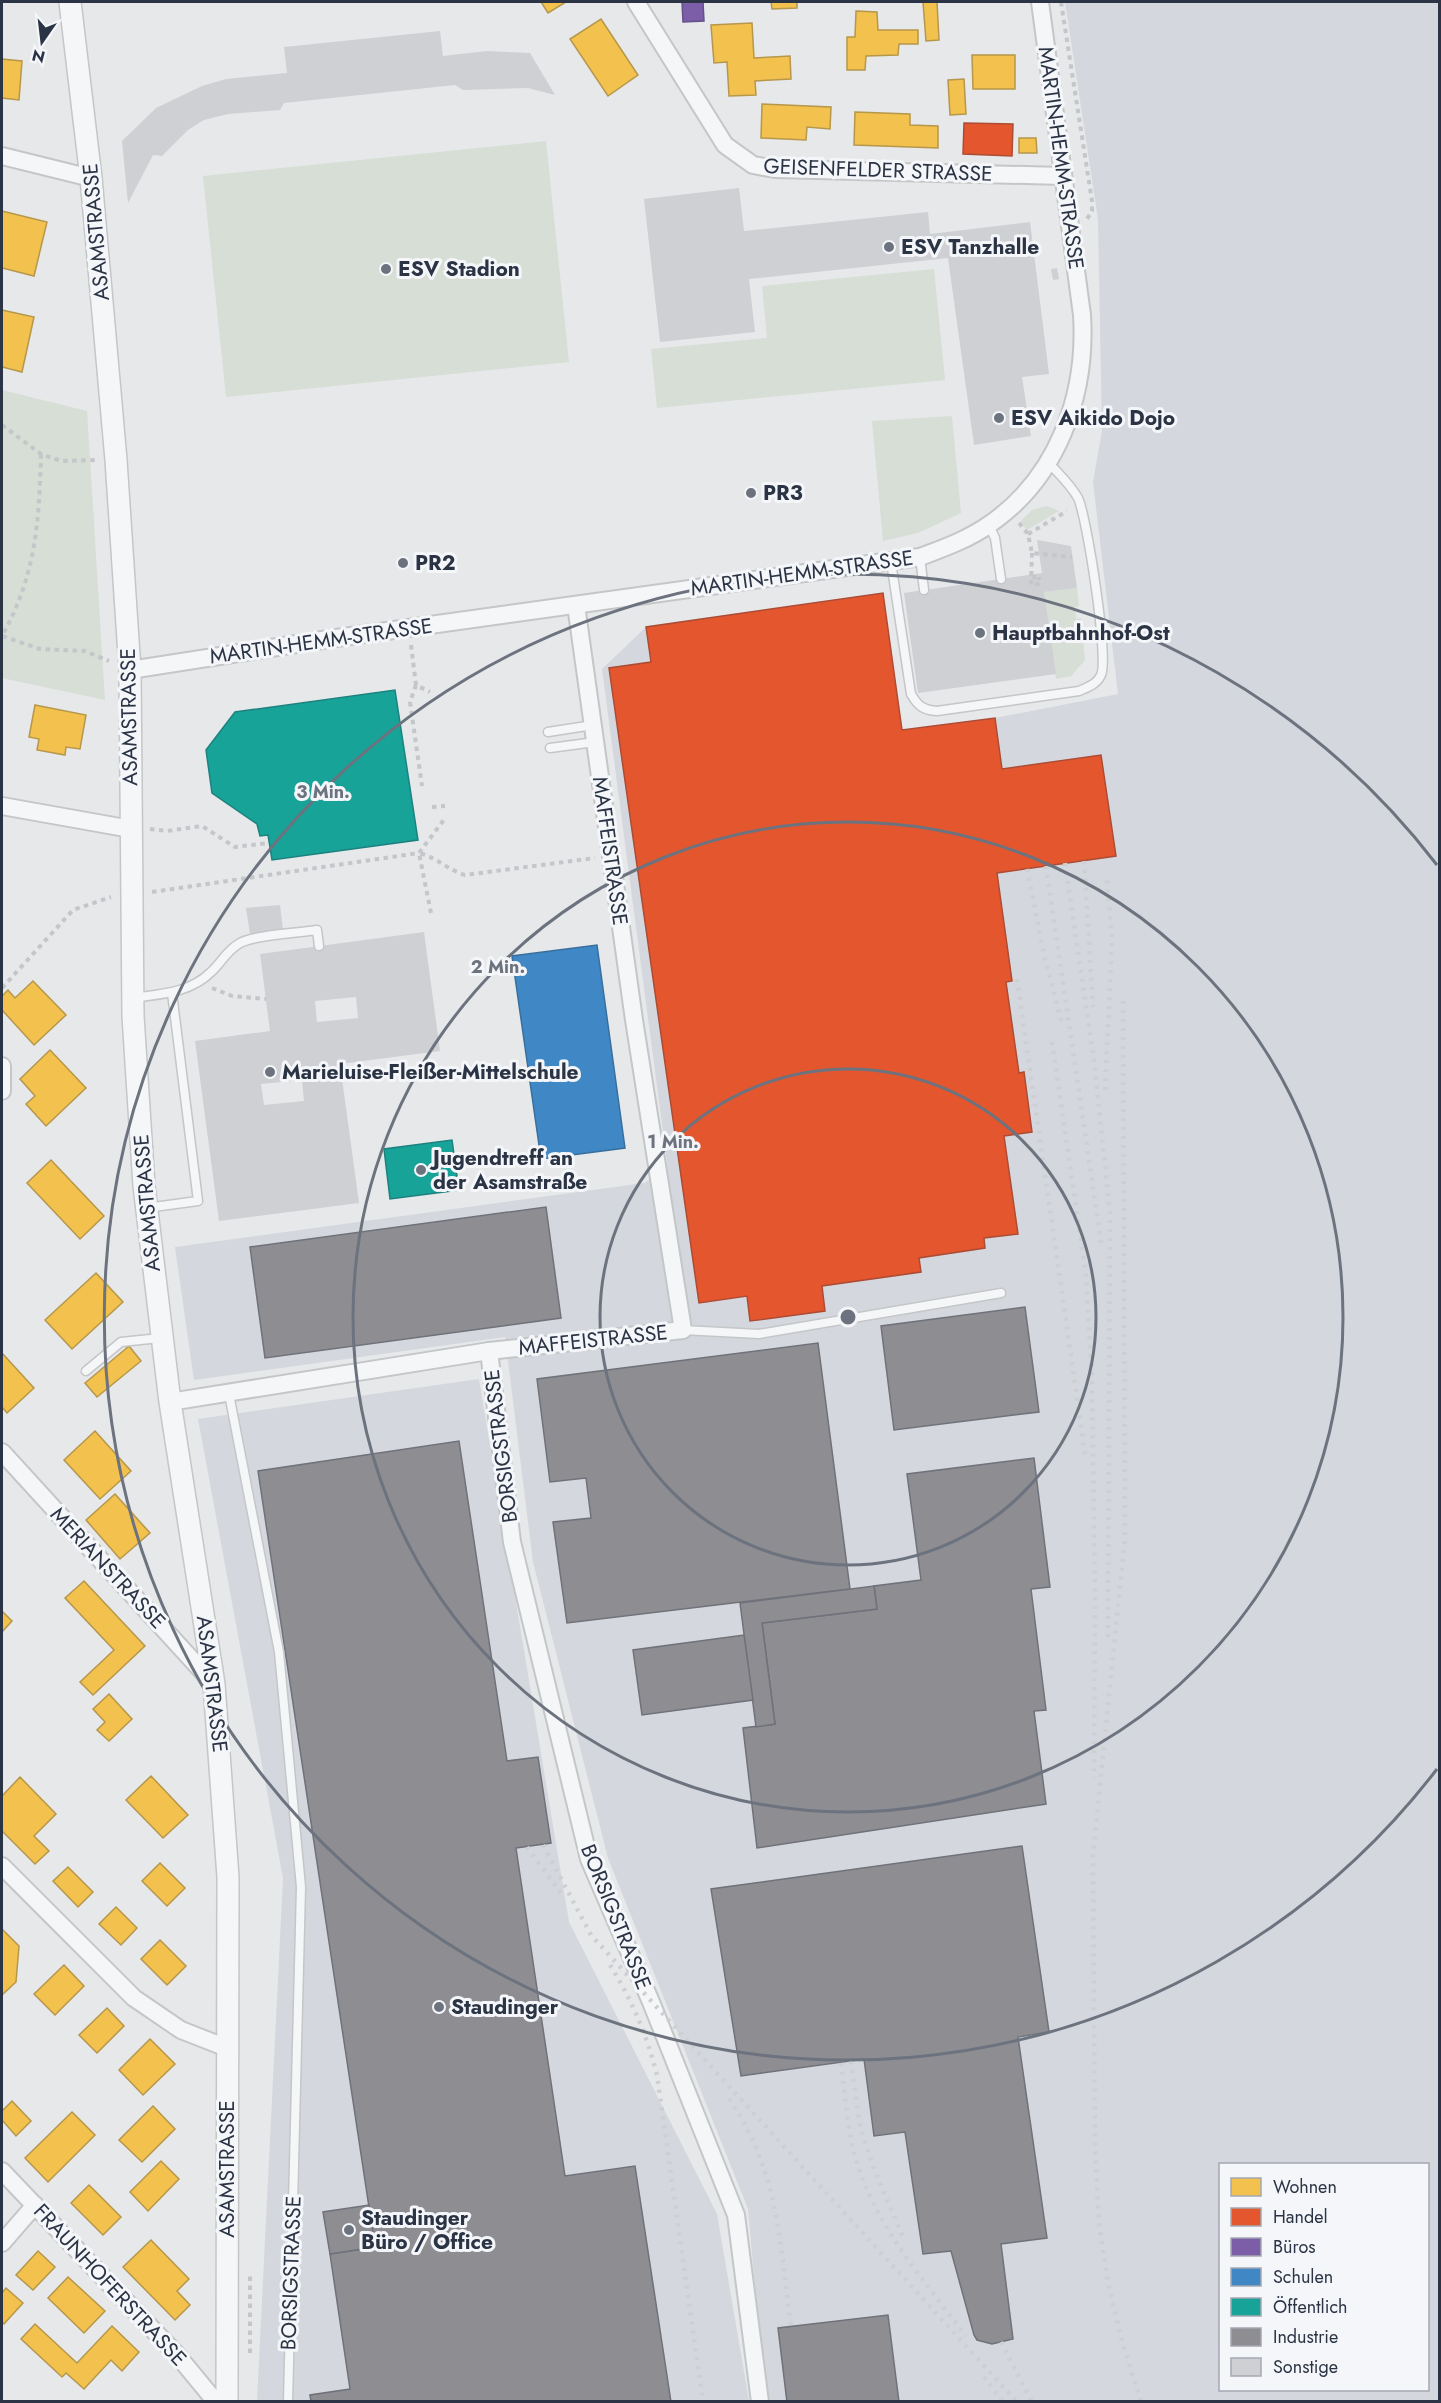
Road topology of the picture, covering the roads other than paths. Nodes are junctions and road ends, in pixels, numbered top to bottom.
1 (70, 2) edge
2 (636, 2) edge
3 (1040, 2) edge
4 (2, 156) edge
5 (1063, 176) junction
6 (91, 178) junction
7 (1049, 463) junction
8 (989, 525) junction
9 (920, 557) junction
10 (891, 562) junction
11 (1001, 579) dead end
12 (924, 590) dead end
13 (576, 605) junction
14 (129, 670) junction
15 (548, 732) dead end
16 (594, 734) junction
17 (550, 748) dead end
18 (2, 806) edge
19 (131, 829) junction
20 (319, 946) dead end
21 (172, 993) junction
22 (133, 998) junction
23 (2, 1066) edge
24 (2, 1091) edge
25 (146, 1208) junction
26 (1001, 1293) dead end
27 (684, 1330) junction
28 (161, 1338) junction
29 (489, 1351) junction
30 (86, 1371) dead end
31 (229, 1394) junction
32 (170, 1402) junction
33 (2, 1452) edge
34 (214, 1684) junction
35 (2, 1866) edge
36 (227, 2048) junction
37 (2, 2171) edge
38 (35, 2205) junction
39 (2, 2243) edge
40 (216, 2402) edge
41 (227, 2402) edge
42 (288, 2402) edge
43 (760, 2402) edge

1 - 6 street, ASAMSTRASSE
2 - 5 street, GEISENFELDER STRASSE
3 - 5 street, MARTIN-HEMM-STRASSE
4 - 6 street
5 - 7 street, MARTIN-HEMM-STRASSE
6 - 14 street, ASAMSTRASSE
7 - 8 street, MARTIN-HEMM-STRASSE
7 - 10 lane
8 - 9 street, MARTIN-HEMM-STRASSE
8 - 11 lane
9 - 10 street, MARTIN-HEMM-STRASSE
9 - 12 lane
10 - 13 street, MARTIN-HEMM-STRASSE
13 - 14 street, MARTIN-HEMM-STRASSE
13 - 16 street, MAFFEISTRASSE
14 - 19 street, ASAMSTRASSE
15 - 16 lane
16 - 17 lane
16 - 27 street, MAFFEISTRASSE
18 - 19 street
19 - 22 street, ASAMSTRASSE
20 - 21 lane
21 - 22 lane
21 - 25 lane
22 - 25 street, ASAMSTRASSE
23 - 24 street
25 - 28 street, ASAMSTRASSE
26 - 27 lane
27 - 29 street, MAFFEISTRASSE
28 - 30 lane
28 - 32 street, ASAMSTRASSE
29 - 31 street, MAFFEISTRASSE
29 - 43 street, BORSIGSTRASSE
31 - 32 street, MAFFEISTRASSE
31 - 42 lane, BORSIGSTRASSE
32 - 34 street, ASAMSTRASSE
33 - 34 street, MERIANSTRASSE
34 - 36 street, ASAMSTRASSE
35 - 36 street
36 - 41 street, ASAMSTRASSE
37 - 38 street, FRAUNHOFERSTRASSE
38 - 39 street
38 - 40 street, FRAUNHOFERSTRASSE

